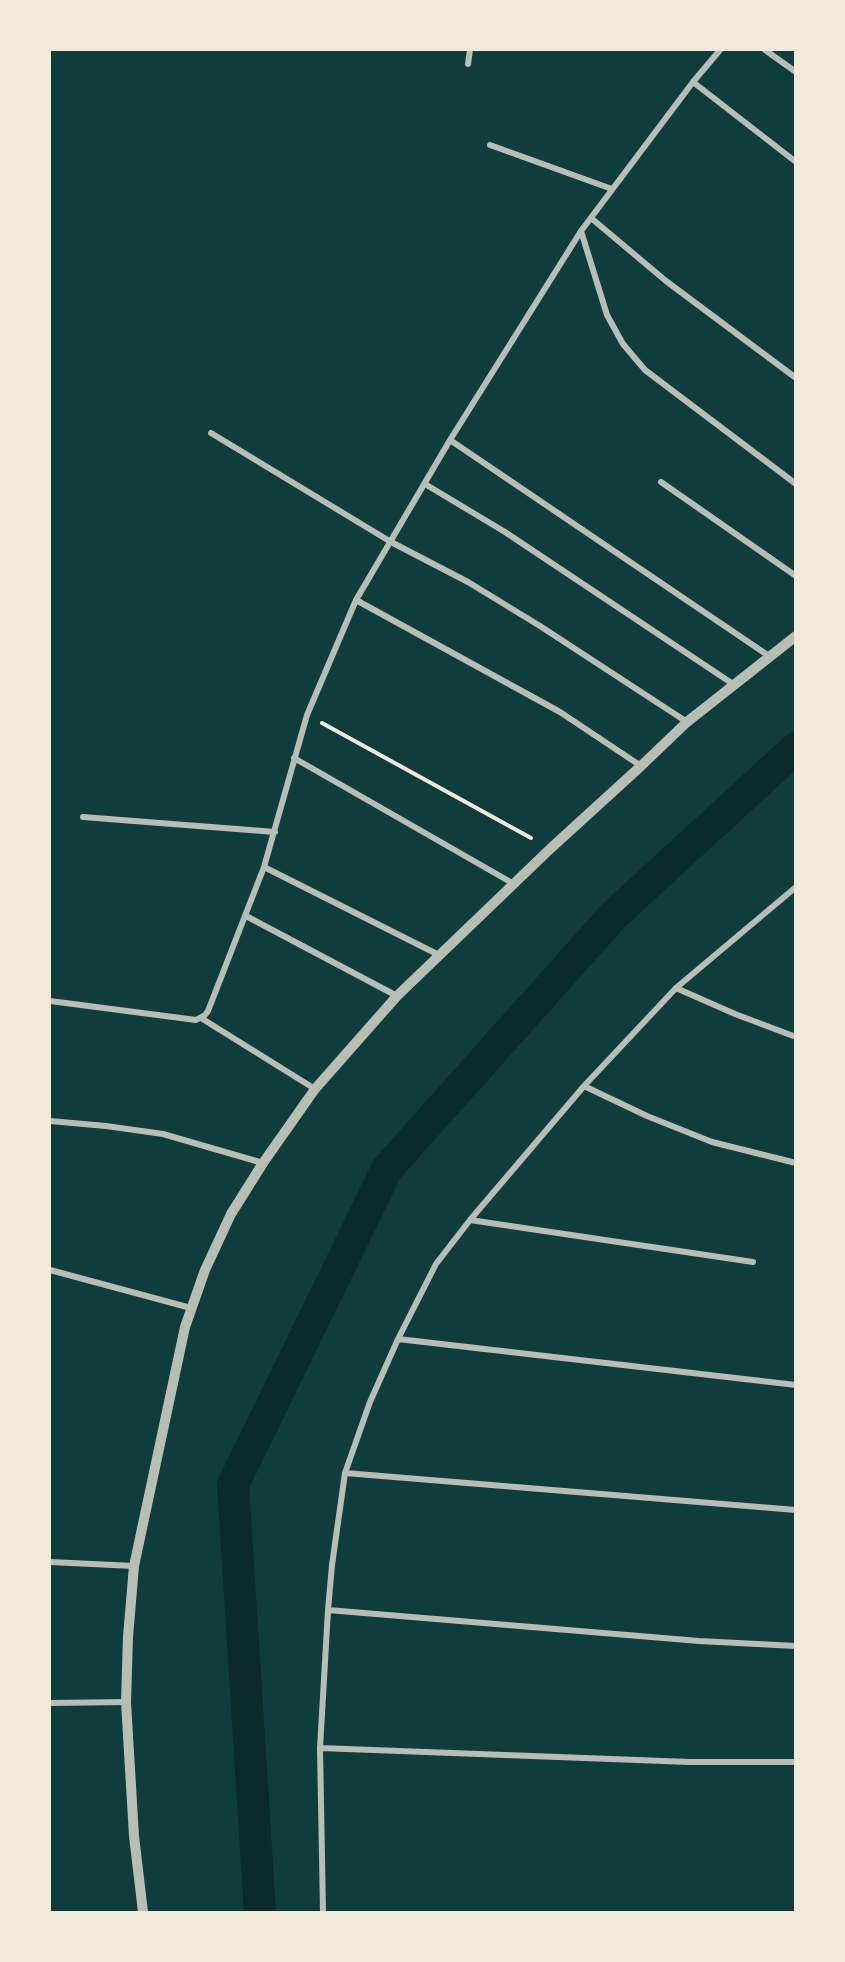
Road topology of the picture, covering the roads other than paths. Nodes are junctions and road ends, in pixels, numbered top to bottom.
1 (470, 50) edge
2 (720, 50) edge
3 (765, 50) edge
4 (468, 64) dead end
5 (795, 72) edge
6 (693, 82) junction
7 (490, 145) dead end
8 (795, 162) edge
9 (612, 189) junction
10 (591, 218) junction
11 (581, 231) junction
12 (795, 378) edge
13 (211, 433) dead end
14 (450, 440) junction
15 (661, 482) dead end
16 (425, 484) junction
17 (795, 484) edge
18 (391, 542) junction
19 (795, 576) edge
20 (356, 600) junction
21 (795, 636) edge
22 (769, 656) junction
23 (733, 684) junction
24 (687, 722) junction
25 (294, 758) junction
26 (641, 766) junction
27 (83, 817) dead end
28 (275, 832) junction
29 (264, 867) junction
30 (514, 884) junction
31 (795, 887) edge
32 (246, 916) junction
33 (439, 954) junction
34 (676, 988) junction
35 (397, 996) junction
36 (50, 1001) edge
37 (201, 1018) junction
38 (795, 1038) edge
39 (584, 1086) junction
40 (315, 1089) junction
41 (50, 1121) edge
42 (263, 1163) junction
43 (795, 1163) edge
44 (470, 1220) junction
45 (753, 1262) dead end
46 (50, 1270) edge
47 (191, 1308) junction
48 (398, 1339) junction
49 (795, 1385) edge
50 (345, 1473) junction
51 (795, 1510) edge
52 (50, 1562) edge
53 (134, 1566) junction
54 (327, 1610) junction
55 (795, 1646) edge
56 (126, 1702) junction
57 (50, 1703) edge
58 (320, 1748) junction
59 (795, 1762) edge
60 (143, 1912) edge
61 (323, 1912) edge

1 - 4 street
2 - 6 street
3 - 5 street
6 - 8 street
6 - 9 street
7 - 9 street
9 - 10 street
10 - 11 street
10 - 12 street
11 - 14 street
11 - 17 street
13 - 18 street
14 - 16 street
14 - 22 street
15 - 19 street
16 - 18 street
16 - 23 street
18 - 20 street
18 - 24 street
20 - 25 street
20 - 26 street
21 - 22 street
22 - 23 street
23 - 24 street
24 - 26 street
25 - 28 street
25 - 30 street
26 - 30 street
27 - 28 street
28 - 29 street
29 - 32 street
29 - 33 street
30 - 33 street
31 - 34 street
32 - 35 street
32 - 37 street
33 - 35 street
34 - 38 street
34 - 39 street
35 - 40 street
36 - 37 street
37 - 40 street
39 - 43 street
39 - 44 street
40 - 42 street
41 - 42 street
42 - 47 street
44 - 45 street
44 - 48 street
46 - 47 street
47 - 53 street
48 - 49 street
48 - 50 street
50 - 51 street
50 - 54 street
52 - 53 street
53 - 56 street
54 - 55 street
54 - 58 street
56 - 57 street
56 - 60 street
58 - 59 street
58 - 61 street

